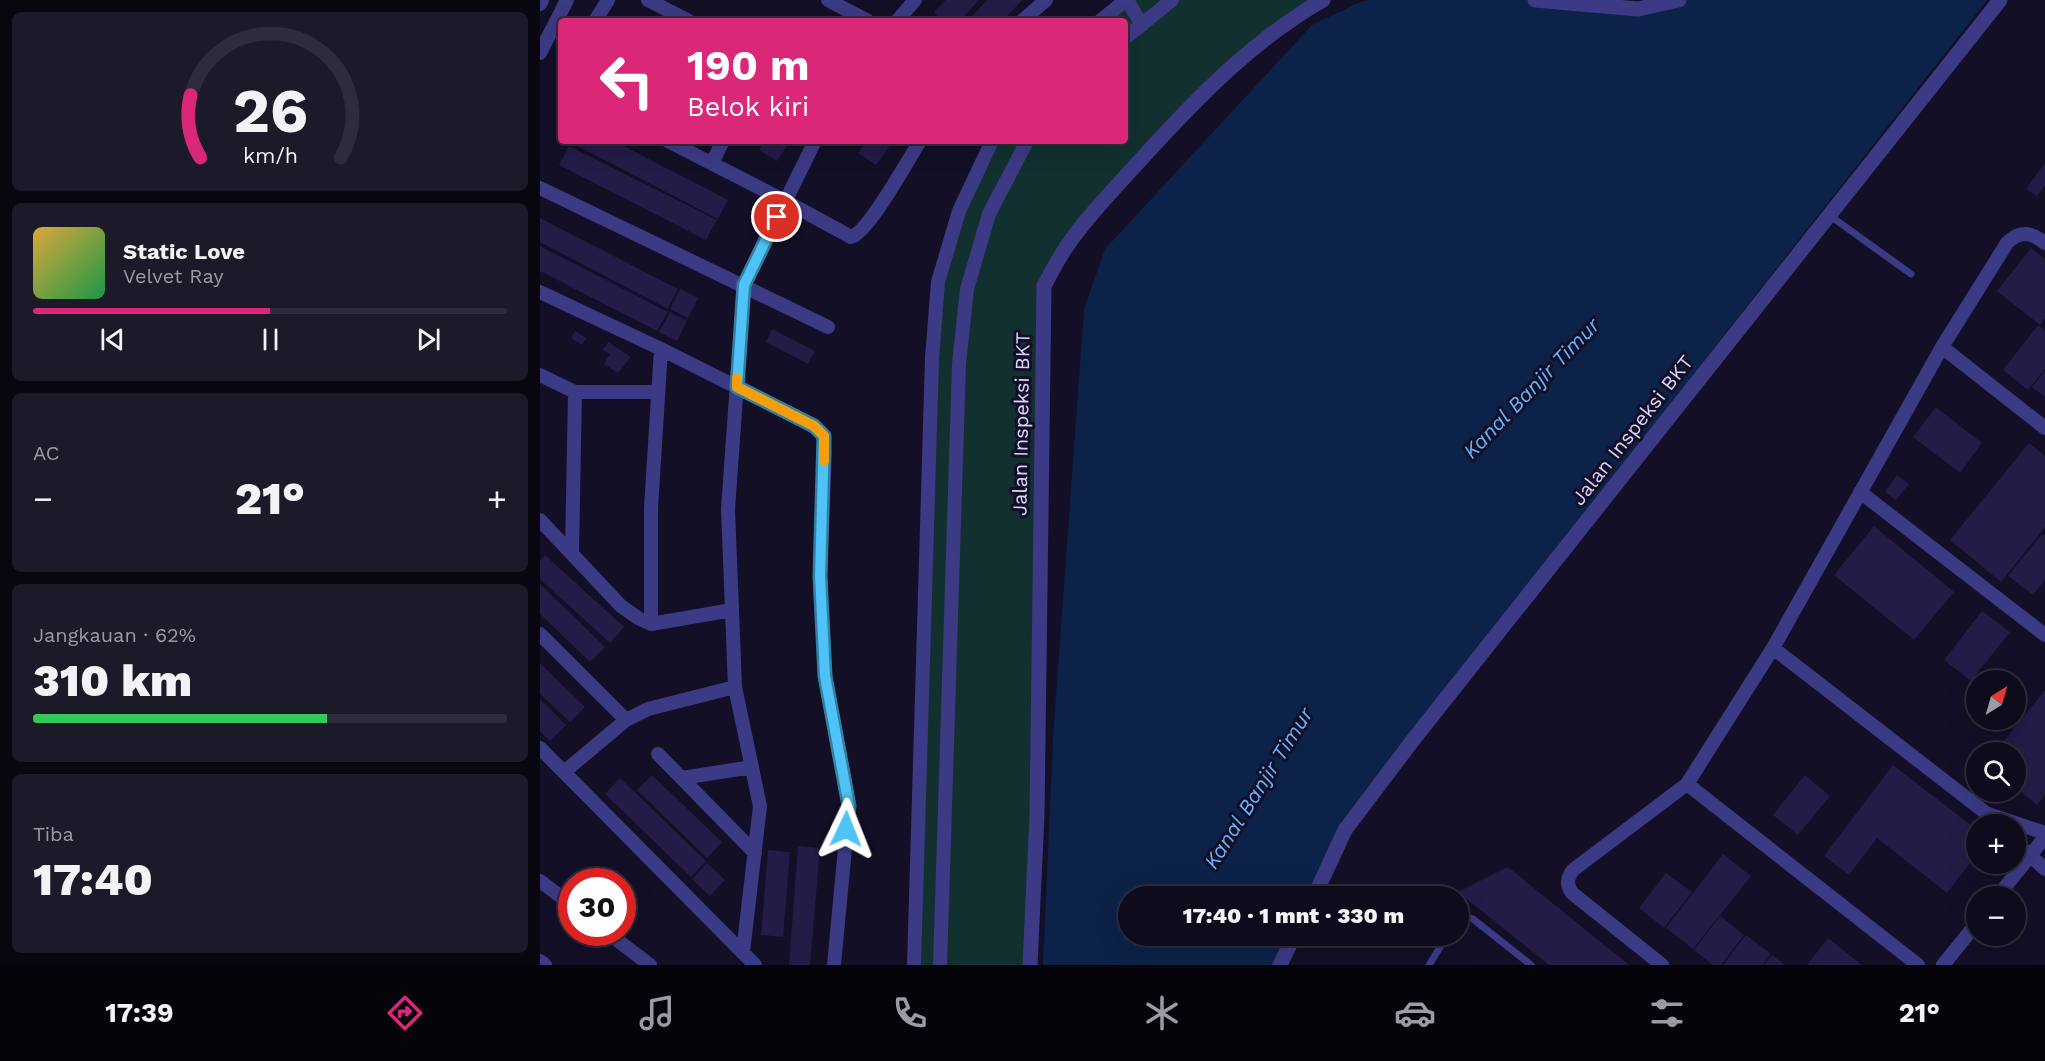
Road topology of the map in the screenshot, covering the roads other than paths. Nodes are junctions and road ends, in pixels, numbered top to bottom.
1 (567, 0) edge
2 (608, 0) edge
3 (648, 0) edge
4 (828, 0) edge
5 (915, 0) edge
6 (1046, 0) edge
7 (1127, 0) edge
8 (1172, 0) edge
9 (1323, 0) edge
10 (1535, 0) edge
11 (1679, 0) edge
12 (2000, 0) edge
13 (1576, 1) edge
14 (597, 18) edge
15 (683, 18) edge
16 (862, 18) edge
17 (900, 18) edge
18 (1025, 18) edge
19 (1104, 18) edge
20 (1142, 25) junction
21 (1128, 36) edge
22 (540, 53) edge
23 (674, 144) edge
24 (722, 144) edge
25 (814, 144) edge
26 (918, 144) edge
27 (991, 144) edge
28 (1025, 144) edge
29 (712, 164) junction
30 (540, 188) edge
31 (785, 201) junction
32 (1829, 215) junction
33 (2045, 243) edge
34 (1911, 274) dead end
35 (744, 285) junction
36 (540, 292) edge
37 (828, 327) dead end
38 (1942, 347) junction
39 (660, 349) junction
40 (540, 375) edge
41 (737, 387) junction
42 (575, 392) junction
43 (658, 392) junction
44 (2045, 428) edge
45 (1860, 492) junction
46 (540, 520) edge
47 (572, 552) junction
48 (732, 610) junction
49 (651, 624) junction
50 (540, 634) edge
51 (2045, 635) edge
52 (1773, 648) junction
53 (735, 687) junction
54 (626, 720) junction
55 (540, 748) edge
56 (658, 754) dead end
57 (752, 767) junction
58 (564, 772) junction
59 (681, 778) junction
60 (1687, 784) junction
61 (1986, 813) joint
62 (2045, 832) edge
63 (2045, 837) edge
64 (755, 854) junction
65 (2026, 854) edge
66 (2029, 857) junction
67 (2045, 869) edge
68 (540, 881) edge
69 (1324, 886) edge
70 (2006, 886) edge
71 (558, 894) edge
72 (1469, 917) edge
73 (1966, 937) edge
74 (625, 946) edge
75 (1289, 946) edge
76 (1441, 946) edge
77 (743, 952) junction
78 (1522, 958) junction
79 (540, 961) edge
80 (545, 965) edge
81 (650, 965) edge
82 (755, 965) edge
83 (834, 965) edge
84 (914, 965) edge
85 (940, 965) edge
86 (1030, 965) edge
87 (1280, 965) edge
88 (1429, 965) edge
89 (1516, 965) edge
90 (1531, 965) edge
91 (1662, 965) edge
92 (1918, 965) edge
93 (1943, 965) edge

1 - 22 street
2 - 14 street
3 - 15 street
4 - 16 street
5 - 17 street
6 - 18 street
7 - 19 street
7 - 20 street
8 - 20 street
9 - 86 street, Jalan Inspeksi BKT
10 - 13 street
11 - 13 street
12 - 32 street, Jalan Inspeksi BKT
20 - 21 street
23 - 29 street
24 - 29 street
25 - 31 street
26 - 31 street
27 - 84 street
28 - 85 street
29 - 31 street
30 - 35 street
31 - 35 street
32 - 34 lane
32 - 69 street, Jalan Inspeksi BKT
33 - 38 street
35 - 37 street
35 - 41 street
36 - 39 street
38 - 44 street
38 - 45 street
39 - 41 street
39 - 43 street
40 - 42 street
41 - 48 street
41 - 83 street
42 - 43 street
42 - 47 street
43 - 49 street
45 - 51 street
45 - 52 street
46 - 47 street
47 - 49 street
48 - 49 street
48 - 53 street
50 - 54 street
52 - 60 street
52 - 61 street
53 - 54 street
53 - 57 street
54 - 58 street
55 - 58 street
56 - 59 street
57 - 59 street
57 - 64 street
58 - 77 street
59 - 64 street
60 - 91 street
60 - 92 street
61 - 62 street
63 - 66 street
64 - 77 street
65 - 66 street
66 - 67 street
66 - 70 street
68 - 71 street
72 - 78 lane
73 - 93 street
74 - 81 street
75 - 87 street
76 - 88 lane
77 - 82 street
78 - 89 lane
78 - 90 lane
79 - 80 street

